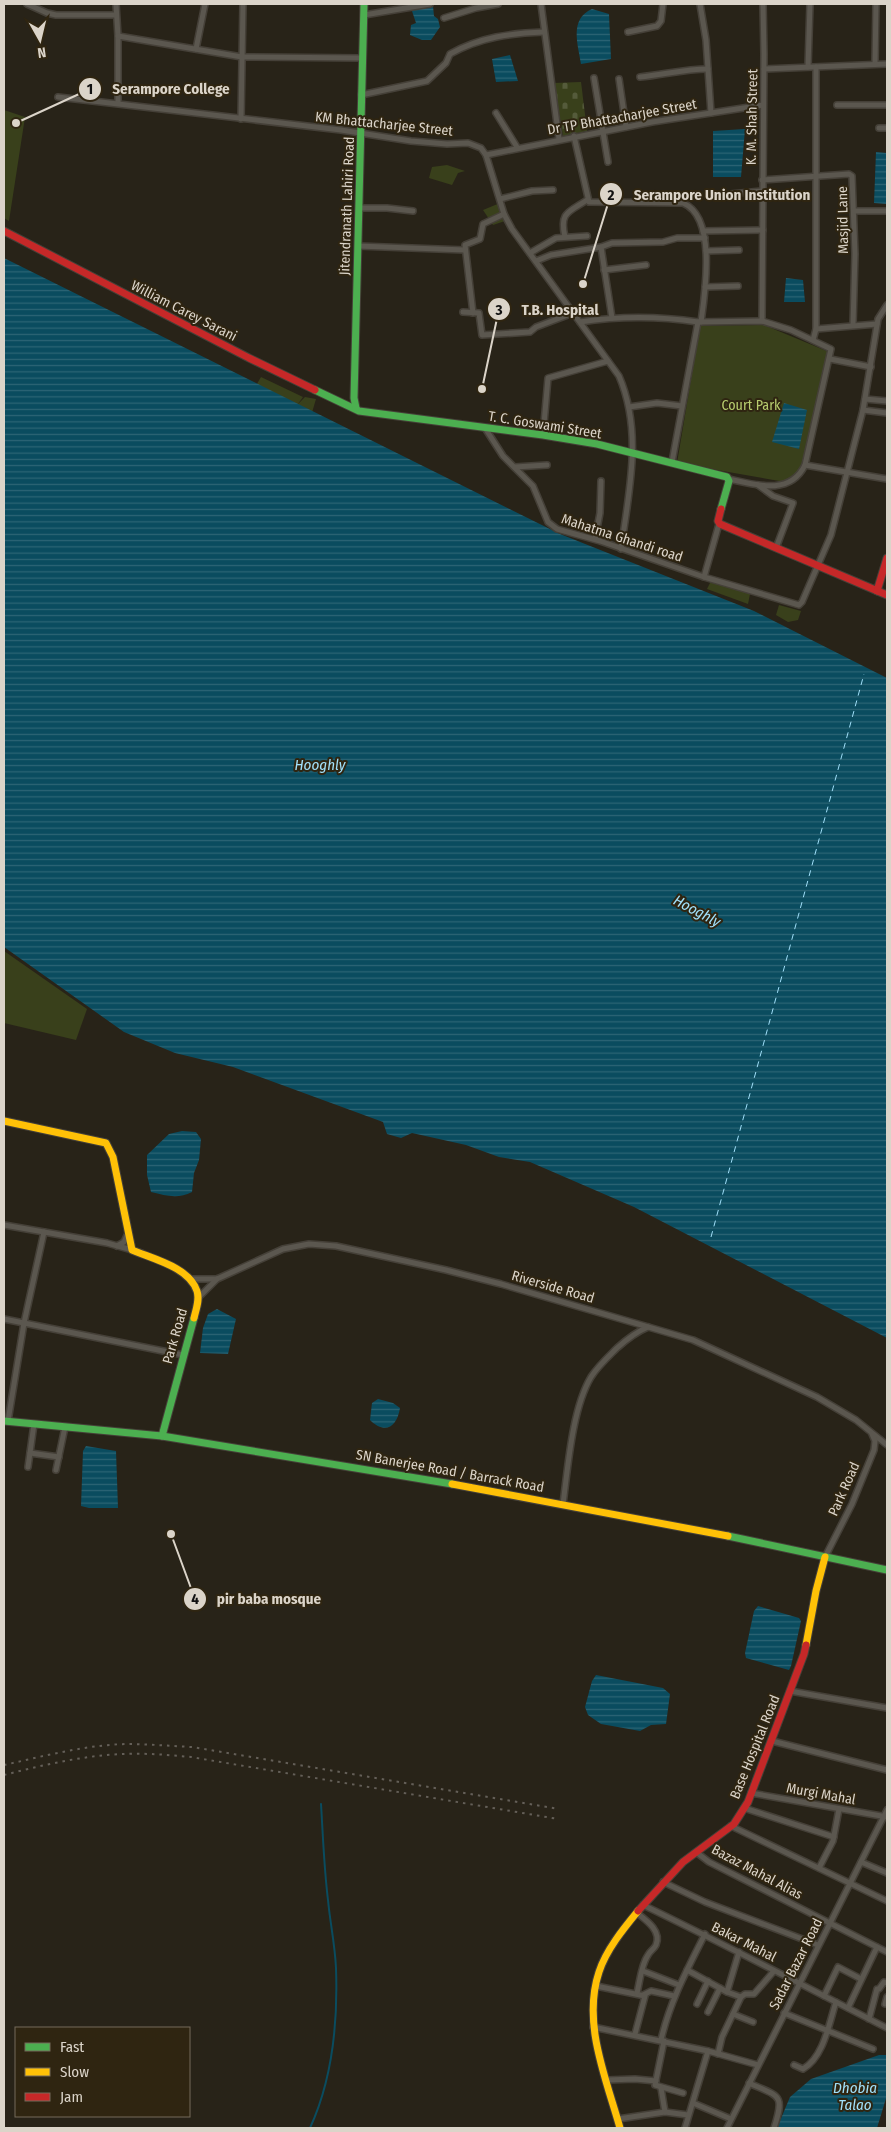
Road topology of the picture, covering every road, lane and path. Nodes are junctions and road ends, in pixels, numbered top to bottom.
1 (27, 4) edge
2 (116, 4) edge
3 (205, 4) edge
4 (243, 4) edge
5 (364, 4) edge
6 (430, 4) edge
7 (498, 4) edge
8 (541, 4) edge
9 (662, 4) edge
10 (700, 4) edge
11 (763, 4) edge
12 (810, 4) edge
13 (876, 4) edge
14 (116, 15) junction
15 (364, 15) junction
16 (444, 18) dead end
17 (544, 32) junction
18 (628, 32) dead end
19 (118, 36) junction
20 (196, 49) junction
21 (242, 57) junction
22 (362, 58) junction
23 (876, 64) junction
24 (887, 64) edge
25 (808, 67) junction
26 (816, 67) junction
27 (708, 69) junction
28 (764, 69) junction
29 (640, 77) dead end
30 (594, 78) dead end
31 (619, 79) dead end
32 (361, 95) junction
33 (58, 97) dead end
34 (118, 103) junction
35 (763, 105) junction
36 (837, 105) dead end
37 (887, 105) edge
38 (496, 113) dead end
39 (711, 113) junction
40 (241, 119) junction
41 (626, 127) junction
42 (878, 128) dead end
43 (887, 128) edge
44 (602, 131) junction
45 (362, 133) junction
46 (574, 136) junction
47 (559, 139) junction
48 (517, 147) junction
49 (486, 155) junction
50 (608, 162) dead end
51 (817, 176) junction
52 (762, 180) junction
53 (552, 190) dead end
54 (732, 194) dead end
55 (762, 194) junction
56 (792, 195) dead end
57 (500, 199) junction
58 (587, 200) junction
59 (359, 208) junction
60 (413, 211) dead end
61 (854, 211) junction
62 (887, 211) edge
63 (504, 214) junction
64 (763, 230) junction
65 (4, 231) edge
66 (703, 231) junction
67 (587, 236) dead end
68 (565, 237) junction
69 (705, 238) junction
70 (358, 246) junction
71 (601, 247) junction
72 (465, 250) junction
73 (739, 250) dead end
74 (706, 251) junction
75 (530, 253) junction
76 (536, 261) junction
77 (646, 265) dead end
78 (604, 270) junction
79 (738, 286) dead end
80 (705, 287) junction
81 (887, 305) edge
82 (463, 312) dead end
83 (473, 313) junction
84 (573, 313) junction
85 (612, 318) junction
86 (762, 321) junction
87 (580, 322) junction
88 (699, 322) junction
89 (877, 324) junction
90 (853, 326) junction
91 (816, 329) junction
92 (813, 340) junction
93 (830, 359) junction
94 (608, 361) junction
95 (871, 367) junction
96 (866, 399) junction
97 (887, 401) edge
98 (682, 406) junction
99 (628, 407) junction
100 (356, 408) junction
101 (863, 410) junction
102 (887, 413) edge
103 (485, 428) junction
104 (544, 435) junction
105 (634, 453) junction
106 (672, 462) junction
107 (547, 465) dead end
108 (805, 465) junction
109 (515, 466) junction
110 (847, 472) junction
111 (729, 479) junction
112 (887, 479) edge
113 (601, 481) dead end
114 (757, 485) junction
115 (719, 524) junction
116 (595, 540) junction
117 (776, 548) junction
118 (621, 549) junction
119 (887, 558) edge
120 (817, 565) junction
121 (704, 577) junction
122 (877, 591) junction
123 (887, 595) edge
124 (4, 1121) edge
125 (4, 1225) edge
126 (44, 1232) junction
127 (128, 1233) junction
128 (116, 1246) junction
129 (132, 1250) junction
130 (192, 1279) junction
131 (217, 1279) junction
132 (199, 1297) junction
133 (4, 1319) edge
134 (24, 1323) junction
135 (649, 1327) junction
136 (182, 1355) junction
137 (6, 1421) edge
138 (34, 1424) junction
139 (65, 1427) junction
140 (869, 1430) junction
141 (162, 1436) junction
142 (887, 1445) edge
143 (874, 1450) junction
144 (30, 1453) junction
145 (59, 1457) junction
146 (28, 1467) dead end
147 (56, 1470) dead end
148 (563, 1504) junction
149 (825, 1557) junction
150 (887, 1570) edge
151 (790, 1691) junction
152 (887, 1708) edge
153 (772, 1741) junction
154 (887, 1770) edge
155 (751, 1793) junction
156 (744, 1808) junction
157 (839, 1809) junction
158 (887, 1810) edge
159 (886, 1817) edge
160 (731, 1826) junction
161 (834, 1837) junction
162 (696, 1852) junction
163 (861, 1862) junction
164 (819, 1868) junction
165 (887, 1873) edge
166 (663, 1882) junction
167 (851, 1882) junction
168 (887, 1901) edge
169 (644, 1905) junction
170 (637, 1913) junction
171 (829, 1923) junction
172 (705, 1934) junction
173 (818, 1945) junction
174 (877, 1947) junction
175 (739, 1952) junction
176 (887, 1952) edge
177 (687, 1970) junction
178 (774, 1970) junction
179 (643, 1971) junction
180 (861, 1979) junction
181 (708, 1981) junction
182 (887, 1983) edge
183 (798, 1984) junction
184 (679, 1985) junction
185 (596, 1986) junction
186 (720, 1988) junction
187 (727, 1992) junction
188 (640, 1994) junction
189 (674, 1996) junction
190 (824, 1996) junction
191 (741, 1997) junction
192 (887, 1998) edge
193 (836, 2002) junction
194 (697, 2004) dead end
195 (885, 2004) dead end
196 (848, 2008) junction
197 (708, 2012) dead end
198 (784, 2013) junction
199 (733, 2014) junction
200 (869, 2019) junction
201 (753, 2022) dead end
202 (594, 2027) junction
203 (887, 2028) edge
204 (827, 2030) junction
205 (634, 2034) junction
206 (662, 2041) junction
207 (872, 2049) dead end
208 (708, 2051) junction
209 (718, 2054) junction
210 (758, 2065) junction
211 (794, 2065) dead end
212 (607, 2080) junction
213 (656, 2081) junction
214 (749, 2083) junction
215 (661, 2088) junction
216 (683, 2093) dead end
217 (693, 2103) junction
218 (665, 2112) junction
219 (688, 2115) junction
220 (618, 2119) junction
221 (731, 2119) junction
222 (620, 2128) edge
223 (685, 2128) edge
224 (727, 2128) edge
225 (774, 2128) edge

1 - 14 street
2 - 14 street
3 - 20 street
4 - 21 street
5 - 15 street, Jitendranath Lahiri Road
6 - 15 street
7 - 16 street
8 - 17 street
9 - 18 street
10 - 27 street
11 - 28 street, K. M. Shah Street
12 - 25 street
13 - 23 street
14 - 19 street
15 - 22 street, Jitendranath Lahiri Road
17 - 32 street
17 - 47 street
19 - 20 street
19 - 34 street
20 - 21 street
21 - 22 street
21 - 40 street
22 - 32 street, Jitendranath Lahiri Road
23 - 24 street
23 - 26 street
25 - 26 street
25 - 28 street
26 - 51 street
27 - 29 street
27 - 39 street
28 - 35 street, K. M. Shah Street
30 - 44 street
31 - 41 street
32 - 45 street, Jitendranath Lahiri Road
33 - 34 street, KM Bhattacharjee Street
34 - 40 street, KM Bhattacharjee Street
35 - 39 street, Dr TP Bhattacharjee Street
35 - 52 street, K. M. Shah Street
36 - 37 street
38 - 48 street
39 - 41 street, Dr TP Bhattacharjee Street
40 - 45 street, KM Bhattacharjee Street
41 - 44 street, Dr TP Bhattacharjee Street
42 - 43 street
44 - 46 street, Dr TP Bhattacharjee Street
44 - 50 street
45 - 49 street, KM Bhattacharjee Street
45 - 59 street, Jitendranath Lahiri Road
46 - 47 street, Dr TP Bhattacharjee Street
46 - 58 street
47 - 48 street, Dr TP Bhattacharjee Street
48 - 49 street, Dr TP Bhattacharjee Street
49 - 57 street
51 - 52 street, Masjid Lane
51 - 61 street, Masjid Lane
51 - 91 street
52 - 55 street, K. M. Shah Street
53 - 57 street
54 - 55 street
55 - 56 street
55 - 64 street, K. M. Shah Street
57 - 63 street
58 - 66 street
58 - 68 street
59 - 60 street
59 - 70 street, Jitendranath Lahiri Road
61 - 62 street
61 - 90 street, Masjid Lane
63 - 72 street
63 - 75 street
64 - 66 street
64 - 86 street, K. M. Shah Street
65 - 100 street, William Carey Sarani
66 - 69 street
67 - 68 street
68 - 75 street
69 - 71 street
69 - 74 street
70 - 72 street
70 - 100 street, Jitendranath Lahiri Road
71 - 76 street
71 - 78 street
72 - 83 street
73 - 74 street
74 - 80 street
75 - 76 street
76 - 84 street
77 - 78 street
78 - 85 street
79 - 80 street
80 - 88 street
81 - 89 street
82 - 83 street
83 - 84 street
84 - 87 street
85 - 87 street
85 - 88 street
86 - 88 street
86 - 92 street
87 - 94 street
88 - 98 street
89 - 90 street
89 - 95 street
90 - 91 street
91 - 92 street
92 - 93 street
93 - 95 street
93 - 108 street
94 - 99 street
94 - 104 street
95 - 96 street
96 - 97 street
96 - 101 street
98 - 99 street
98 - 106 street
99 - 105 street
100 - 103 street, T. C. Goswami Street
101 - 102 street
101 - 110 street
103 - 104 street, T. C. Goswami Street
103 - 109 street, Mahatma Ghandi road
104 - 105 street, T. C. Goswami Street
105 - 106 street, T. C. Goswami Street
105 - 118 street
106 - 111 street, T. C. Goswami Street
107 - 109 street
108 - 110 street
108 - 114 street
109 - 116 street, Mahatma Ghandi road
110 - 112 street
110 - 120 street
111 - 114 street
111 - 115 street
113 - 116 street
114 - 117 street
115 - 117 street
115 - 121 street
116 - 118 street, Mahatma Ghandi road
117 - 120 street
118 - 121 street, Mahatma Ghandi road
119 - 122 street
120 - 121 street, Mahatma Ghandi road
120 - 122 street
122 - 123 street
124 - 127 street
125 - 126 street
126 - 128 street
126 - 134 street
127 - 128 street
127 - 129 street
128 - 129 street
129 - 130 street
130 - 131 street, Riverside Road
130 - 132 street, Park Road
131 - 132 street
131 - 135 street, Riverside Road
132 - 136 street, Park Road
133 - 134 street
134 - 136 street
134 - 137 street
135 - 140 street, Riverside Road
135 - 148 street
136 - 141 street, Park Road
137 - 138 street, SN Banerjee Road / Barrack Road
138 - 139 street, SN Banerjee Road / Barrack Road
138 - 144 street
139 - 141 street, SN Banerjee Road / Barrack Road
139 - 145 street
140 - 142 street, Riverside Road
140 - 143 street, Park Road
141 - 148 street, SN Banerjee Road / Barrack Road
142 - 143 street
143 - 149 street, Park Road
144 - 145 street
144 - 146 street
145 - 147 street
148 - 149 street, SN Banerjee Road / Barrack Road
149 - 150 street, SN Banerjee Road / Barrack Road
149 - 151 street, Base Hospital Road
151 - 152 street
151 - 153 street, Base Hospital Road
153 - 154 street
153 - 155 street, Base Hospital Road
155 - 156 street, Base Hospital Road
155 - 157 street, Murgi Mahal
156 - 160 street, Base Hospital Road
156 - 161 street
157 - 159 street, Murgi Mahal
157 - 161 street
158 - 159 street, Sadar Bazar Road
159 - 163 street, Sadar Bazar Road
160 - 162 street, Base Hospital Road
160 - 164 street
161 - 164 street
162 - 166 street, Base Hospital Road
162 - 171 street, Bazaz Mahal Alias
163 - 165 street
163 - 167 street, Sadar Bazar Road
164 - 167 street
166 - 169 street, Base Hospital Road
166 - 173 street
167 - 168 street
167 - 171 street, Sadar Bazar Road
169 - 170 street, Base Hospital Road
169 - 172 street, Bakar Mahal
170 - 179 street
170 - 185 street, Base Hospital Road
171 - 173 street, Sadar Bazar Road
171 - 174 street, Bazaz Mahal Alias
172 - 175 street, Bakar Mahal
172 - 177 street
173 - 183 street, Sadar Bazar Road
174 - 176 street, Bazaz Mahal Alias
174 - 180 street
175 - 178 street, Bakar Mahal
175 - 187 street
177 - 181 street
177 - 184 street
178 - 183 street, Bakar Mahal
178 - 191 street
179 - 184 street
179 - 188 street
180 - 190 street
180 - 196 street
181 - 186 street
181 - 194 street
182 - 200 street
183 - 190 street, Bakar Mahal
183 - 198 street, Sadar Bazar Road
184 - 189 street
185 - 188 street
185 - 202 street, Base Hospital Road
186 - 187 street
186 - 197 street
187 - 191 street
188 - 189 street
188 - 205 street
189 - 206 street
190 - 193 street, Bakar Mahal
191 - 199 street
192 - 195 street
193 - 196 street, Bakar Mahal
193 - 204 street
196 - 200 street, Bakar Mahal
198 - 204 street
198 - 210 street, Sadar Bazar Road
199 - 201 street
199 - 209 street
200 - 203 street, Bakar Mahal
202 - 205 street
202 - 212 street, Base Hospital Road
204 - 207 street
204 - 211 street
205 - 206 street
206 - 208 street
206 - 213 street
208 - 209 street
208 - 217 street
209 - 210 street
210 - 214 street, Sadar Bazar Road
212 - 213 street
212 - 220 street, Base Hospital Road
213 - 215 street
214 - 221 street, Sadar Bazar Road
214 - 225 street
215 - 216 street
215 - 218 street
217 - 219 street
217 - 221 street
218 - 219 street
218 - 220 street
219 - 223 street
220 - 222 street, Base Hospital Road
221 - 224 street, Sadar Bazar Road

